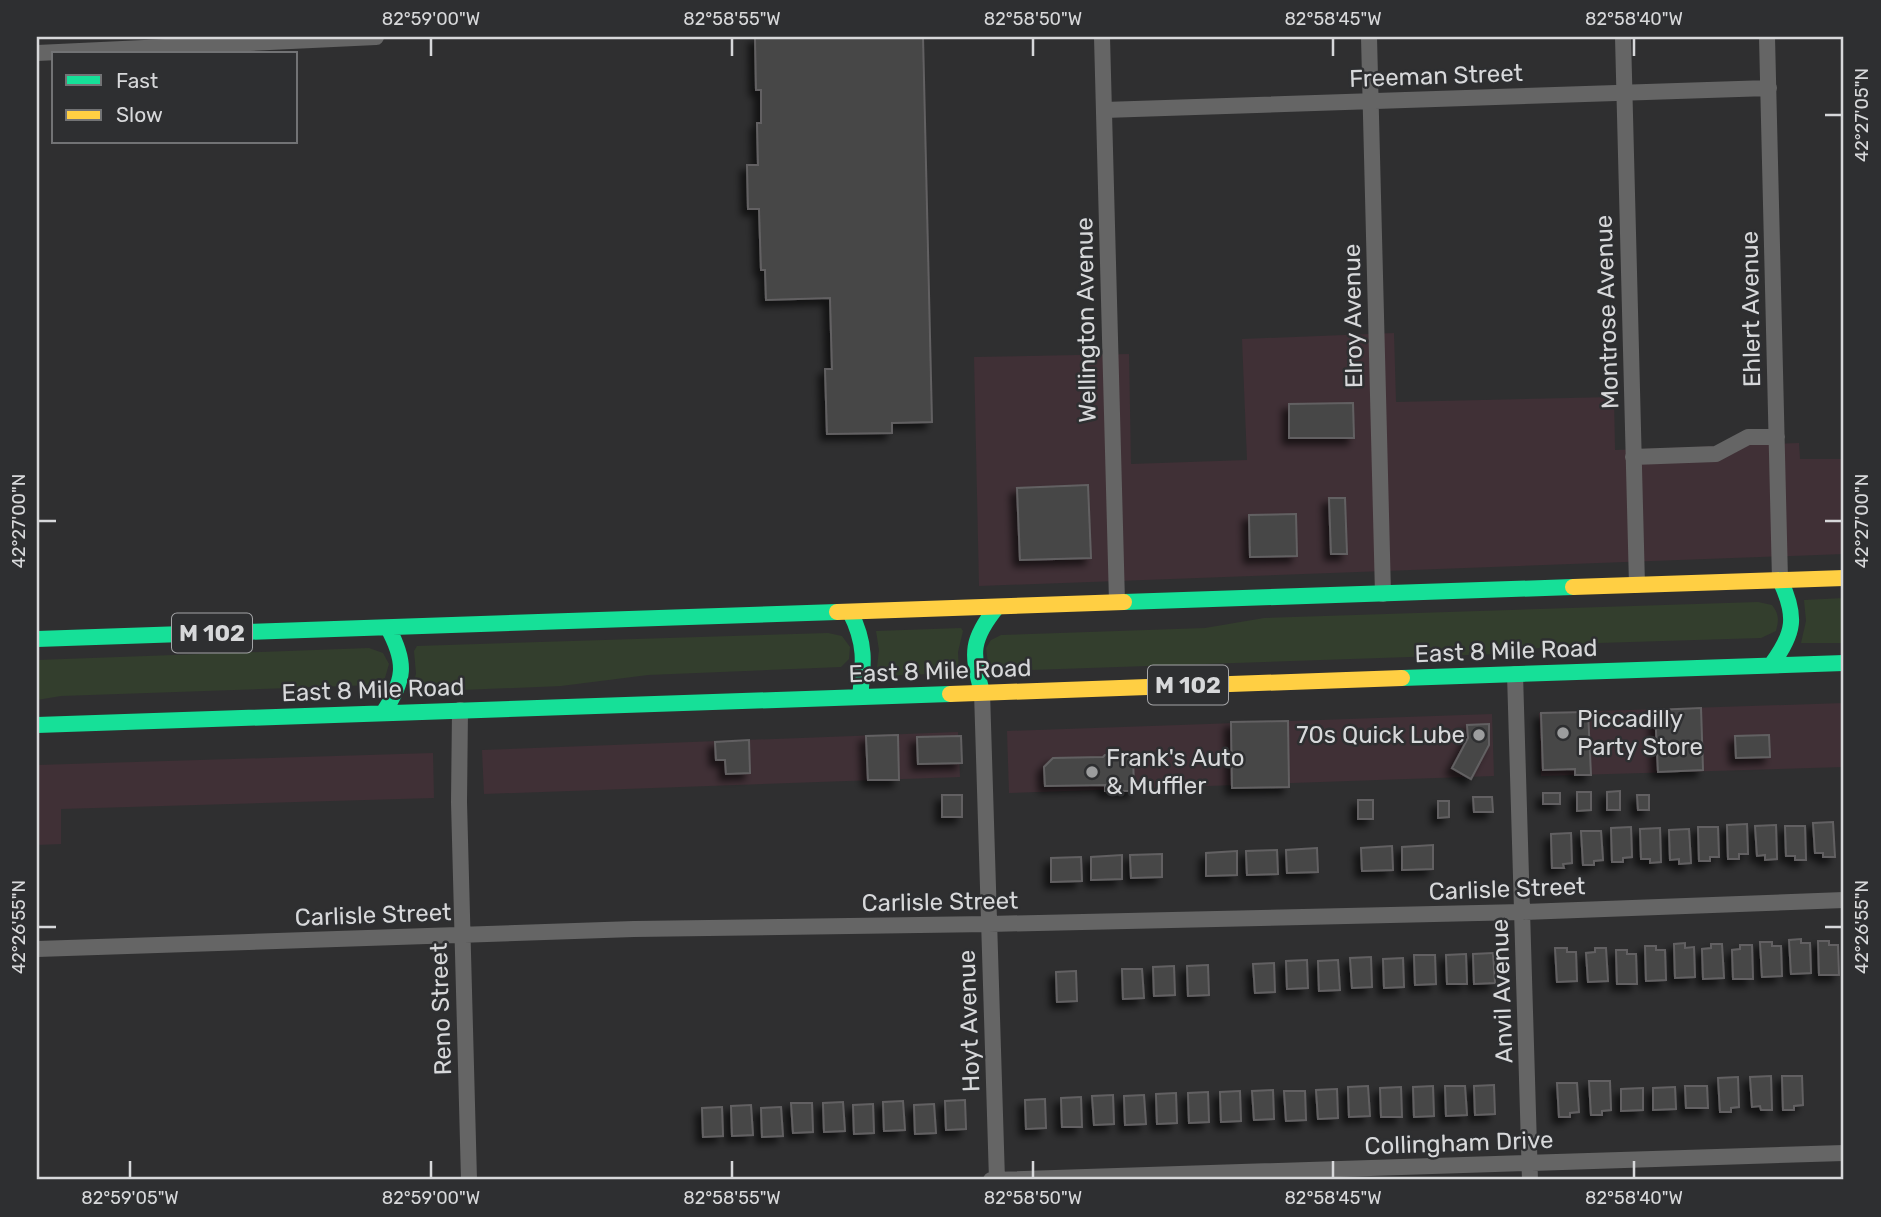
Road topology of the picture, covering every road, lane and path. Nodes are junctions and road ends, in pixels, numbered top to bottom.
1 (376, 37) edge
2 (1102, 37) edge
3 (1369, 37) edge
4 (1622, 37) edge
5 (1767, 37) edge
6 (58, 52) edge
7 (1769, 88) junction
8 (1624, 93) junction
9 (1371, 102) junction
10 (1104, 110) junction
11 (1777, 437) junction
12 (1633, 457) junction
13 (1844, 578) edge
14 (1780, 580) junction
15 (1637, 585) junction
16 (1383, 594) junction
17 (1116, 603) junction
18 (997, 607) junction
19 (850, 611) junction
20 (388, 628) junction
21 (37, 639) edge
22 (1844, 663) edge
23 (1771, 665) junction
24 (1515, 674) junction
25 (982, 692) junction
26 (860, 696) junction
27 (460, 710) junction
28 (383, 713) junction
29 (37, 725) edge
30 (1844, 900) edge
31 (1522, 912) junction
32 (989, 924) junction
33 (462, 935) junction
34 (37, 949) edge
35 (1844, 1153) edge
36 (1530, 1163) junction
37 (469, 1180) edge
38 (991, 1180) edge
39 (997, 1180) edge
40 (1530, 1180) edge

1 - 6 street
2 - 10 street, Wellington Avenue
3 - 9 street, Elroy Avenue
4 - 8 street, Montrose Avenue
5 - 7 street, Ehlert Avenue
7 - 8 street, Freeman Street
7 - 11 street, Ehlert Avenue
8 - 9 street, Freeman Street
8 - 12 street, Montrose Avenue
9 - 10 street, Freeman Street
9 - 16 street, Elroy Avenue
10 - 17 street, Wellington Avenue
11 - 12 street
11 - 14 street, Ehlert Avenue
12 - 15 street, Montrose Avenue
13 - 14 highway, M 102
14 - 15 highway, M 102
14 - 23 highway
15 - 16 highway, M 102
16 - 17 highway, M 102
17 - 18 highway, M 102
18 - 19 highway, M 102
18 - 25 highway
19 - 20 highway, M 102
19 - 26 highway
20 - 21 highway, M 102
20 - 28 highway
22 - 23 highway, East 8 Mile Road / M 102
23 - 24 highway, East 8 Mile Road / M 102
24 - 25 highway, East 8 Mile Road / M 102
24 - 31 street, Anvil Avenue
25 - 26 highway, East 8 Mile Road / M 102
25 - 32 street, Hoyt Avenue
26 - 27 highway, East 8 Mile Road / M 102
27 - 28 highway, East 8 Mile Road / M 102
27 - 33 street, Reno Street
28 - 29 highway, East 8 Mile Road / M 102
30 - 31 street, Carlisle Street
31 - 32 street, Carlisle Street
31 - 36 street, Anvil Avenue
32 - 33 street, Carlisle Street
32 - 39 street, Hoyt Avenue
33 - 34 street, Carlisle Street
33 - 37 street, Reno Street
35 - 36 street, Collingham Drive
36 - 39 street, Collingham Drive
36 - 40 street, Anvil Avenue
38 - 39 street, Collingham Drive

